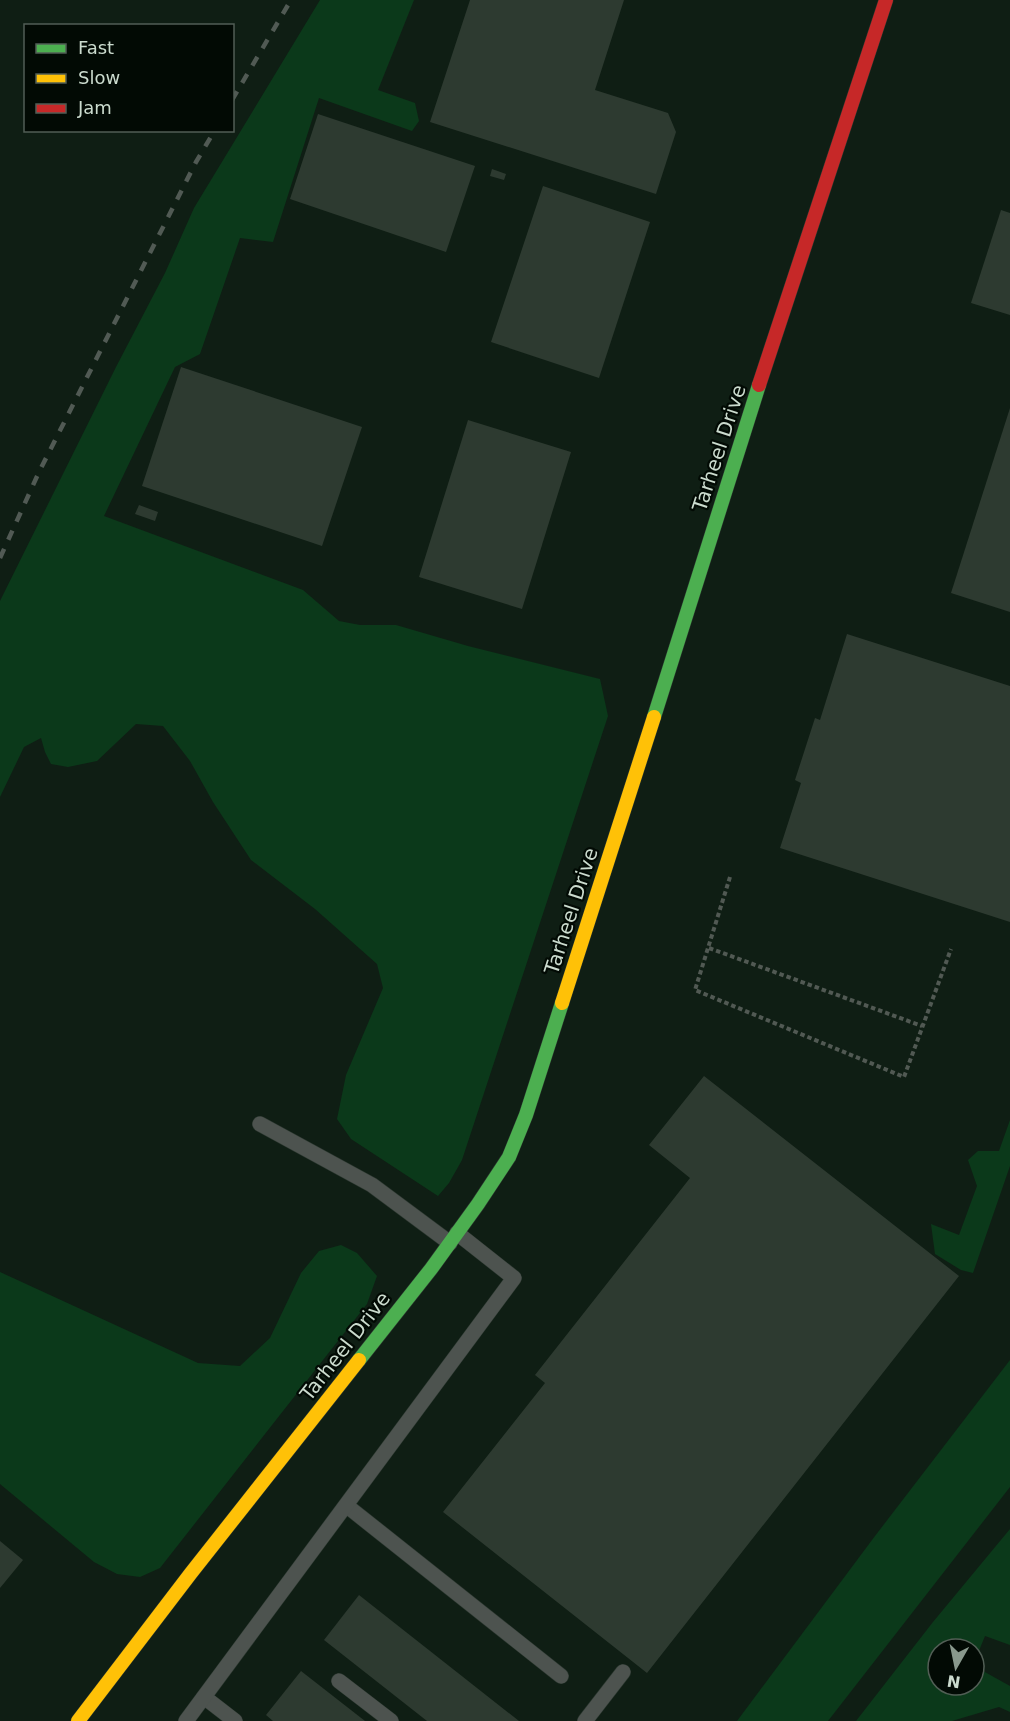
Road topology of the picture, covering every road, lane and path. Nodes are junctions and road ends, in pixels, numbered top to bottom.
1 (886, 0) edge
2 (730, 877) dead end
3 (709, 948) junction
4 (951, 950) dead end
5 (923, 1026) junction
6 (260, 1124) dead end
7 (454, 1238) junction
8 (346, 1506) junction
9 (623, 1672) dead end
10 (561, 1676) dead end
11 (339, 1681) dead end
12 (204, 1697) junction
13 (78, 1721) edge
14 (186, 1721) edge
15 (235, 1721) edge
16 (391, 1721) edge
17 (585, 1721) edge

1 - 7 street, Tarheel Drive
2 - 3 path
3 - 5 path
3 - 5 path
4 - 5 path
6 - 7 lane
7 - 8 lane
7 - 13 street, Tarheel Drive
8 - 10 lane
8 - 12 lane
9 - 17 lane
11 - 16 lane
12 - 14 lane
12 - 15 lane

